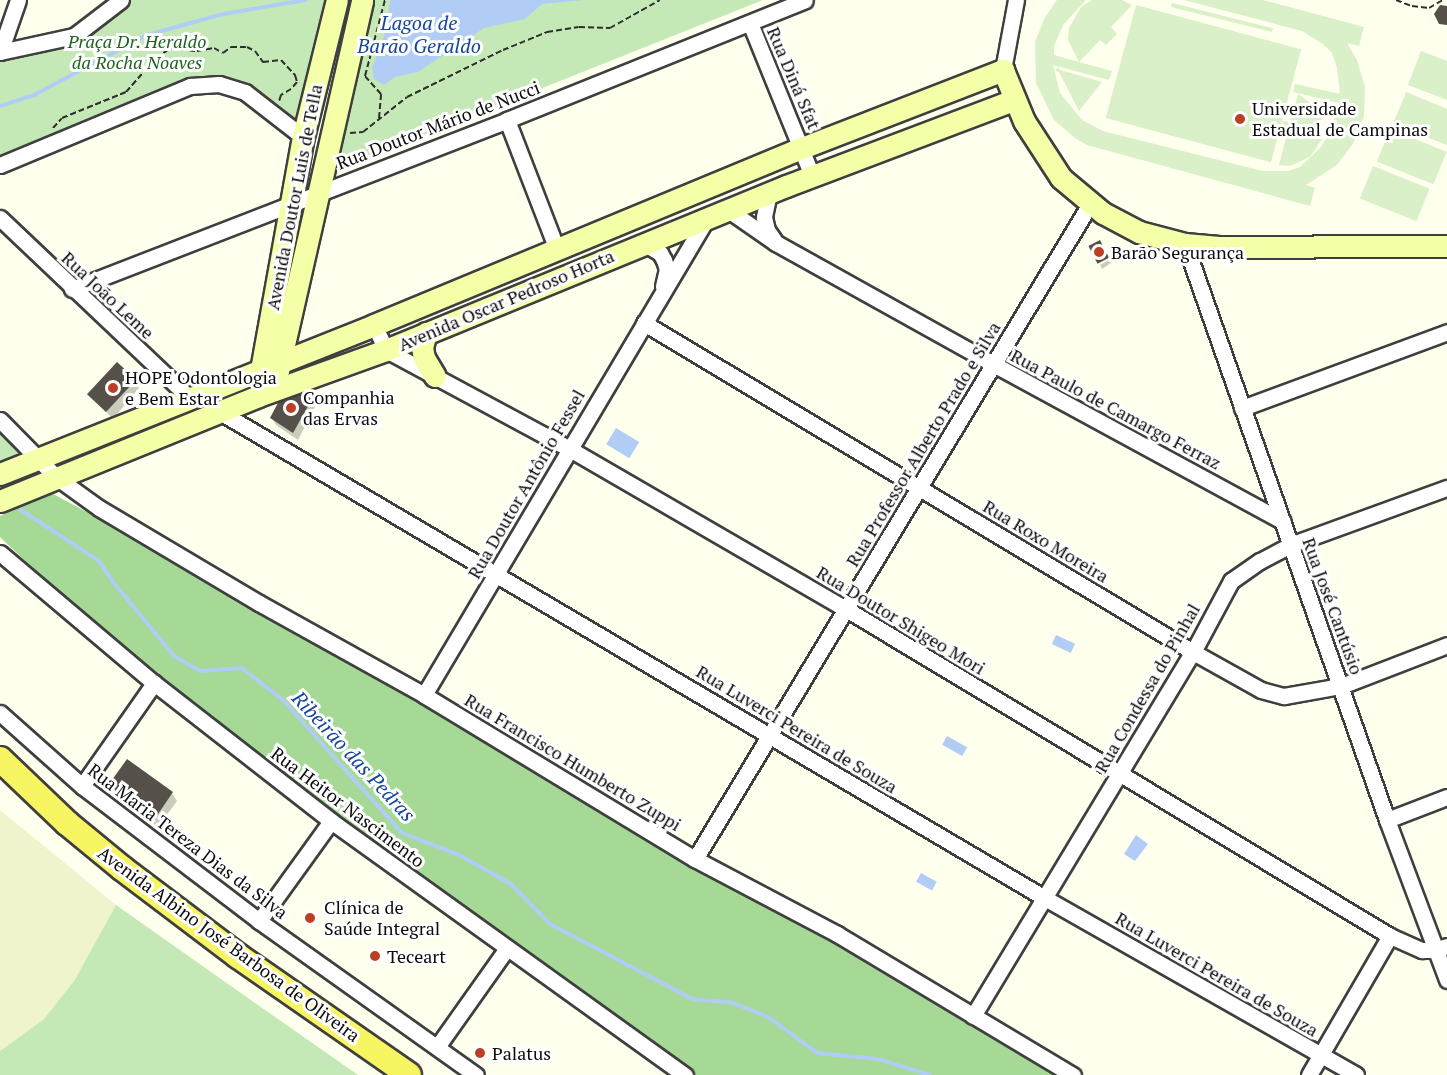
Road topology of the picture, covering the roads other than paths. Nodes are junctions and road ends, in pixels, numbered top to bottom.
1 (18, 0) edge
2 (121, 0) edge
3 (337, 0) edge
4 (362, 0) edge
5 (805, 0) edge
6 (1016, 0) edge
7 (750, 22) junction
8 (0, 52) edge
9 (1003, 70) junction
10 (1014, 100) junction
11 (507, 120) junction
12 (303, 136) junction
13 (802, 148) junction
14 (0, 165) edge
15 (812, 176) junction
16 (319, 192) junction
17 (769, 193) junction
18 (291, 203) junction
19 (1090, 204) junction
20 (727, 209) junction
21 (707, 217) junction
22 (0, 218) edge
23 (643, 243) junction
24 (776, 243) junction
25 (1185, 244) junction
26 (1447, 246) edge
27 (556, 247) junction
28 (72, 289) junction
29 (662, 293) junction
30 (290, 321) junction
31 (644, 322) junction
32 (374, 325) junction
33 (426, 333) junction
34 (1447, 333) edge
35 (328, 342) junction
36 (386, 350) junction
37 (995, 365) junction
38 (270, 366) junction
39 (435, 376) junction
40 (268, 393) junction
41 (190, 398) junction
42 (1242, 408) junction
43 (220, 412) junction
44 (0, 420) edge
45 (568, 448) junction
46 (40, 458) junction
47 (0, 474) edge
48 (56, 477) junction
49 (919, 487) junction
50 (1447, 488) edge
51 (0, 501) edge
52 (1282, 521) junction
53 (1290, 545) junction
54 (0, 553) edge
55 (498, 574) junction
56 (846, 609) junction
57 (1447, 645) edge
58 (1193, 652) junction
59 (154, 683) junction
60 (1341, 686) junction
61 (424, 695) junction
62 (0, 713) edge
63 (768, 735) junction
64 (0, 759) edge
65 (1119, 774) junction
66 (82, 786) junction
67 (1447, 797) edge
68 (1387, 820) junction
69 (331, 821) junction
70 (696, 859) junction
71 (1043, 897) junction
72 (259, 921) junction
73 (1390, 936) junction
74 (507, 948) junction
75 (1441, 948) edge
76 (1447, 980) edge
77 (973, 1016) junction
78 (437, 1047) junction
79 (1320, 1055) junction
80 (409, 1075) edge
81 (477, 1075) edge
82 (685, 1075) edge
83 (1073, 1075) edge
84 (1309, 1075) edge
85 (1356, 1075) edge

1 - 8 street
2 - 8 street
3 - 12 main road, Avenida Doutor Luis de Tella
4 - 16 main road, Avenida Doutor Luis de Tella
5 - 7 street, Rua Doutor Mário de Nucci
6 - 9 street
7 - 11 street, Rua Doutor Mário de Nucci
7 - 13 street, Rua Diná Sfat
9 - 10 main road
9 - 13 main road, Avenida Oscar Pedroso Horta
10 - 15 main road, Avenida Oscar Pedroso Horta
10 - 19 main road
11 - 16 street, Rua Doutor Mário de Nucci
11 - 27 street
12 - 14 street
12 - 18 main road, Avenida Doutor Luis de Tella
13 - 15 street, Rua Diná Sfat
13 - 27 main road, Avenida Oscar Pedroso Horta
15 - 17 main road, Avenida Oscar Pedroso Horta
16 - 18 street, Rua Doutor Mário de Nucci
16 - 30 main road, Avenida Doutor Luis de Tella
17 - 20 main road, Avenida Oscar Pedroso Horta
17 - 24 street
18 - 28 street, Rua Doutor Mário de Nucci
18 - 38 main road, Avenida Doutor Luis de Tella
19 - 25 main road
19 - 37 street, Rua Professor Alberto Prado e Silva
20 - 21 main road, Avenida Oscar Pedroso Horta
20 - 24 street, Rua Paulo de Camargo Ferraz
21 - 23 main road, Avenida Oscar Pedroso Horta
21 - 29 street, Rua Doutor Antônio Fessel
22 - 28 street, Rua João Leme
23 - 29 street, Rua Doutor Antônio Fessel
23 - 33 main road, Avenida Oscar Pedroso Horta
24 - 37 street, Rua Paulo de Camargo Ferraz
25 - 26 main road
25 - 42 street, Rua José Cantúsio
27 - 32 main road, Avenida Oscar Pedroso Horta
28 - 41 street, Rua João Leme
29 - 31 street, Rua Doutor Antônio Fessel
30 - 35 main road
30 - 38 main road, Avenida Doutor Luis de Tella
31 - 45 street, Rua Doutor Antônio Fessel
31 - 49 street, Rua Roxo Moreira
32 - 35 main road, Avenida Oscar Pedroso Horta
32 - 36 street
33 - 36 main road, Avenida Oscar Pedroso Horta
33 - 39 main road
34 - 42 street
35 - 38 main road, Avenida Oscar Pedroso Horta
36 - 39 street, Rua Doutor Shigeo Mori
36 - 40 main road, Avenida Oscar Pedroso Horta
37 - 49 street, Rua Professor Alberto Prado e Silva
37 - 52 street, Rua Paulo de Camargo Ferraz
38 - 40 main road, Avenida Doutor Luis de Tella
38 - 41 main road, Avenida Oscar Pedroso Horta
39 - 45 street, Rua Doutor Shigeo Mori
40 - 43 main road, Avenida Oscar Pedroso Horta
41 - 46 main road, Avenida Oscar Pedroso Horta
42 - 52 street, Rua José Cantúsio
43 - 48 main road, Avenida Oscar Pedroso Horta
43 - 55 street, Rua Luverci Pereira de Souza
44 - 46 street, Rua Francisco Humberto Zuppi
45 - 55 street, Rua Doutor Antônio Fessel
45 - 56 street, Rua Doutor Shigeo Mori
46 - 47 main road, Avenida Oscar Pedroso Horta
46 - 48 street, Rua Francisco Humberto Zuppi
48 - 51 main road, Avenida Oscar Pedroso Horta
48 - 61 street, Rua Francisco Humberto Zuppi
49 - 56 street, Rua Professor Alberto Prado e Silva
49 - 58 street, Rua Roxo Moreira
50 - 53 street, Rua Condessa do Pinhal
52 - 53 street, Rua José Cantúsio
53 - 58 street, Rua Condessa do Pinhal
53 - 60 street, Rua José Cantúsio
54 - 59 street, Rua Heitor Nascimento
55 - 61 street, Rua Doutor Antônio Fessel
55 - 63 street, Rua Luverci Pereira de Souza
56 - 63 street, Rua Professor Alberto Prado e Silva
56 - 65 street, Rua Doutor Shigeo Mori
57 - 60 street, Rua Roxo Moreira
58 - 60 street, Rua Roxo Moreira
58 - 65 street, Rua Condessa do Pinhal
59 - 66 street
59 - 69 street, Rua Heitor Nascimento
60 - 68 street, Rua José Cantúsio
61 - 70 street, Rua Francisco Humberto Zuppi
62 - 66 street, Rua Maria Tereza Dias da Silva
63 - 70 street, Rua Professor Alberto Prado e Silva
63 - 71 street, Rua Luverci Pereira de Souza
64 - 80 main road, Avenida Albino José Barbosa de Oliveira
65 - 71 street, Rua Condessa do Pinhal
65 - 73 street, Rua Doutor Shigeo Mori
66 - 72 street, Rua Maria Tereza Dias da Silva
67 - 68 street
68 - 75 street, Rua José Cantúsio
69 - 72 street
69 - 74 street, Rua Heitor Nascimento
70 - 77 street, Rua Francisco Humberto Zuppi
71 - 77 street, Rua Condessa do Pinhal
71 - 79 street, Rua Luverci Pereira de Souza
72 - 78 street, Rua Maria Tereza Dias da Silva
73 - 75 street, Rua Doutor Shigeo Mori
73 - 79 street
74 - 78 street
74 - 82 street, Rua Heitor Nascimento
75 - 76 street, Rua José Cantúsio
77 - 83 street, Rua Francisco Humberto Zuppi
78 - 81 street, Rua Maria Tereza Dias da Silva
79 - 84 street
79 - 85 street, Rua Luverci Pereira de Souza

